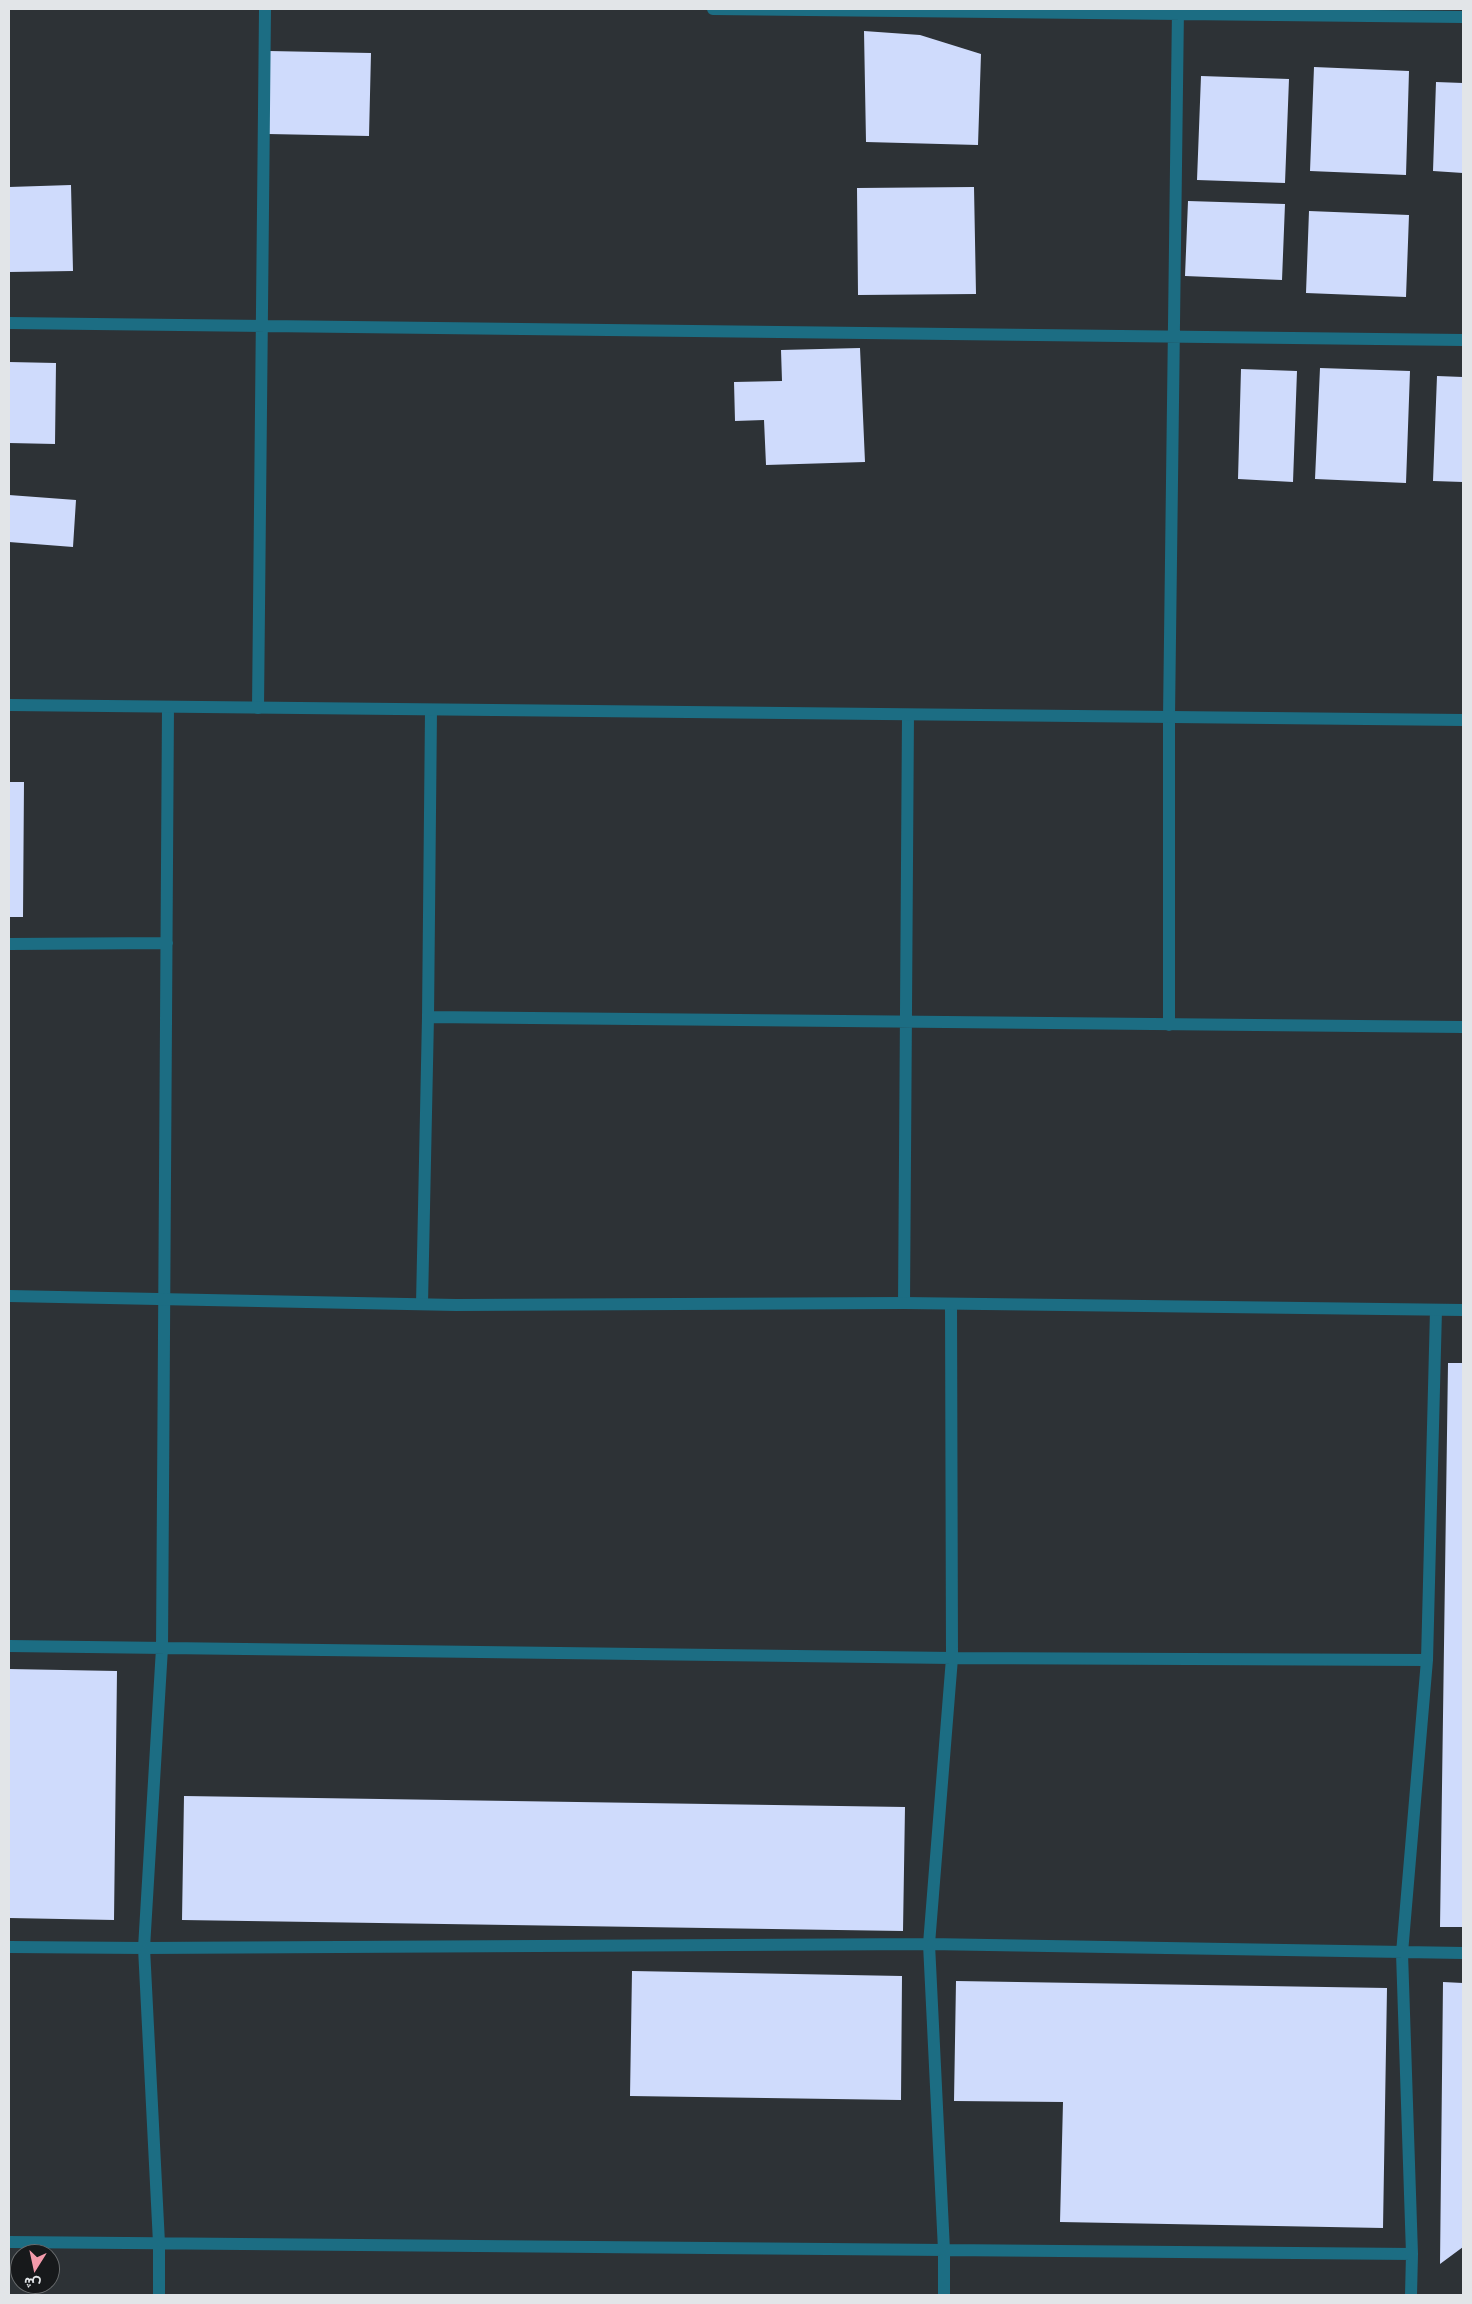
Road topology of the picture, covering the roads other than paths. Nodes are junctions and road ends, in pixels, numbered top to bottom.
1 (266, 9) edge
2 (713, 9) edge
3 (1178, 11) edge
4 (1463, 17) edge
5 (9, 323) edge
6 (261, 325) junction
7 (1173, 335) junction
8 (1463, 340) edge
9 (9, 705) edge
10 (168, 707) junction
11 (258, 708) junction
12 (431, 710) junction
13 (908, 715) junction
14 (1169, 717) junction
15 (1463, 720) edge
16 (9, 944) edge
17 (167, 944) junction
18 (428, 1017) junction
19 (906, 1021) junction
20 (1169, 1025) junction
21 (1463, 1027) edge
22 (9, 1296) edge
23 (164, 1298) junction
24 (904, 1302) junction
25 (422, 1304) junction
26 (951, 1304) junction
27 (1436, 1310) junction
28 (1463, 1310) edge
29 (9, 1646) edge
30 (162, 1648) junction
31 (952, 1658) junction
32 (1427, 1660) junction
33 (929, 1944) junction
34 (9, 1946) edge
35 (144, 1948) junction
36 (1402, 1952) junction
37 (1463, 1953) edge
38 (9, 2242) edge
39 (159, 2243) junction
40 (944, 2250) junction
41 (1412, 2254) junction
42 (159, 2295) edge
43 (944, 2295) edge
44 (1411, 2295) edge

1 - 6 street
2 - 3 street
3 - 4 street
3 - 7 street
5 - 6 street
6 - 7 street
6 - 11 street
7 - 8 street
7 - 14 street
9 - 10 street
10 - 11 street
10 - 17 street
11 - 12 street
12 - 13 street
12 - 18 street
13 - 14 street
13 - 19 street
14 - 15 street
14 - 20 street
16 - 17 street
17 - 23 street
18 - 19 street
18 - 25 street
19 - 20 street
19 - 24 street
20 - 21 street
22 - 23 street
23 - 25 street
23 - 30 street
24 - 25 street
24 - 26 street
26 - 27 street
26 - 31 street
27 - 28 street
27 - 32 street
29 - 30 street
30 - 31 street
30 - 35 street
31 - 32 street
31 - 33 street
32 - 36 street
33 - 35 street
33 - 36 street
33 - 40 street
34 - 35 street
35 - 39 street
36 - 37 street
36 - 41 street
38 - 39 street
39 - 40 street
39 - 42 street
40 - 41 street
40 - 43 street
41 - 44 street

